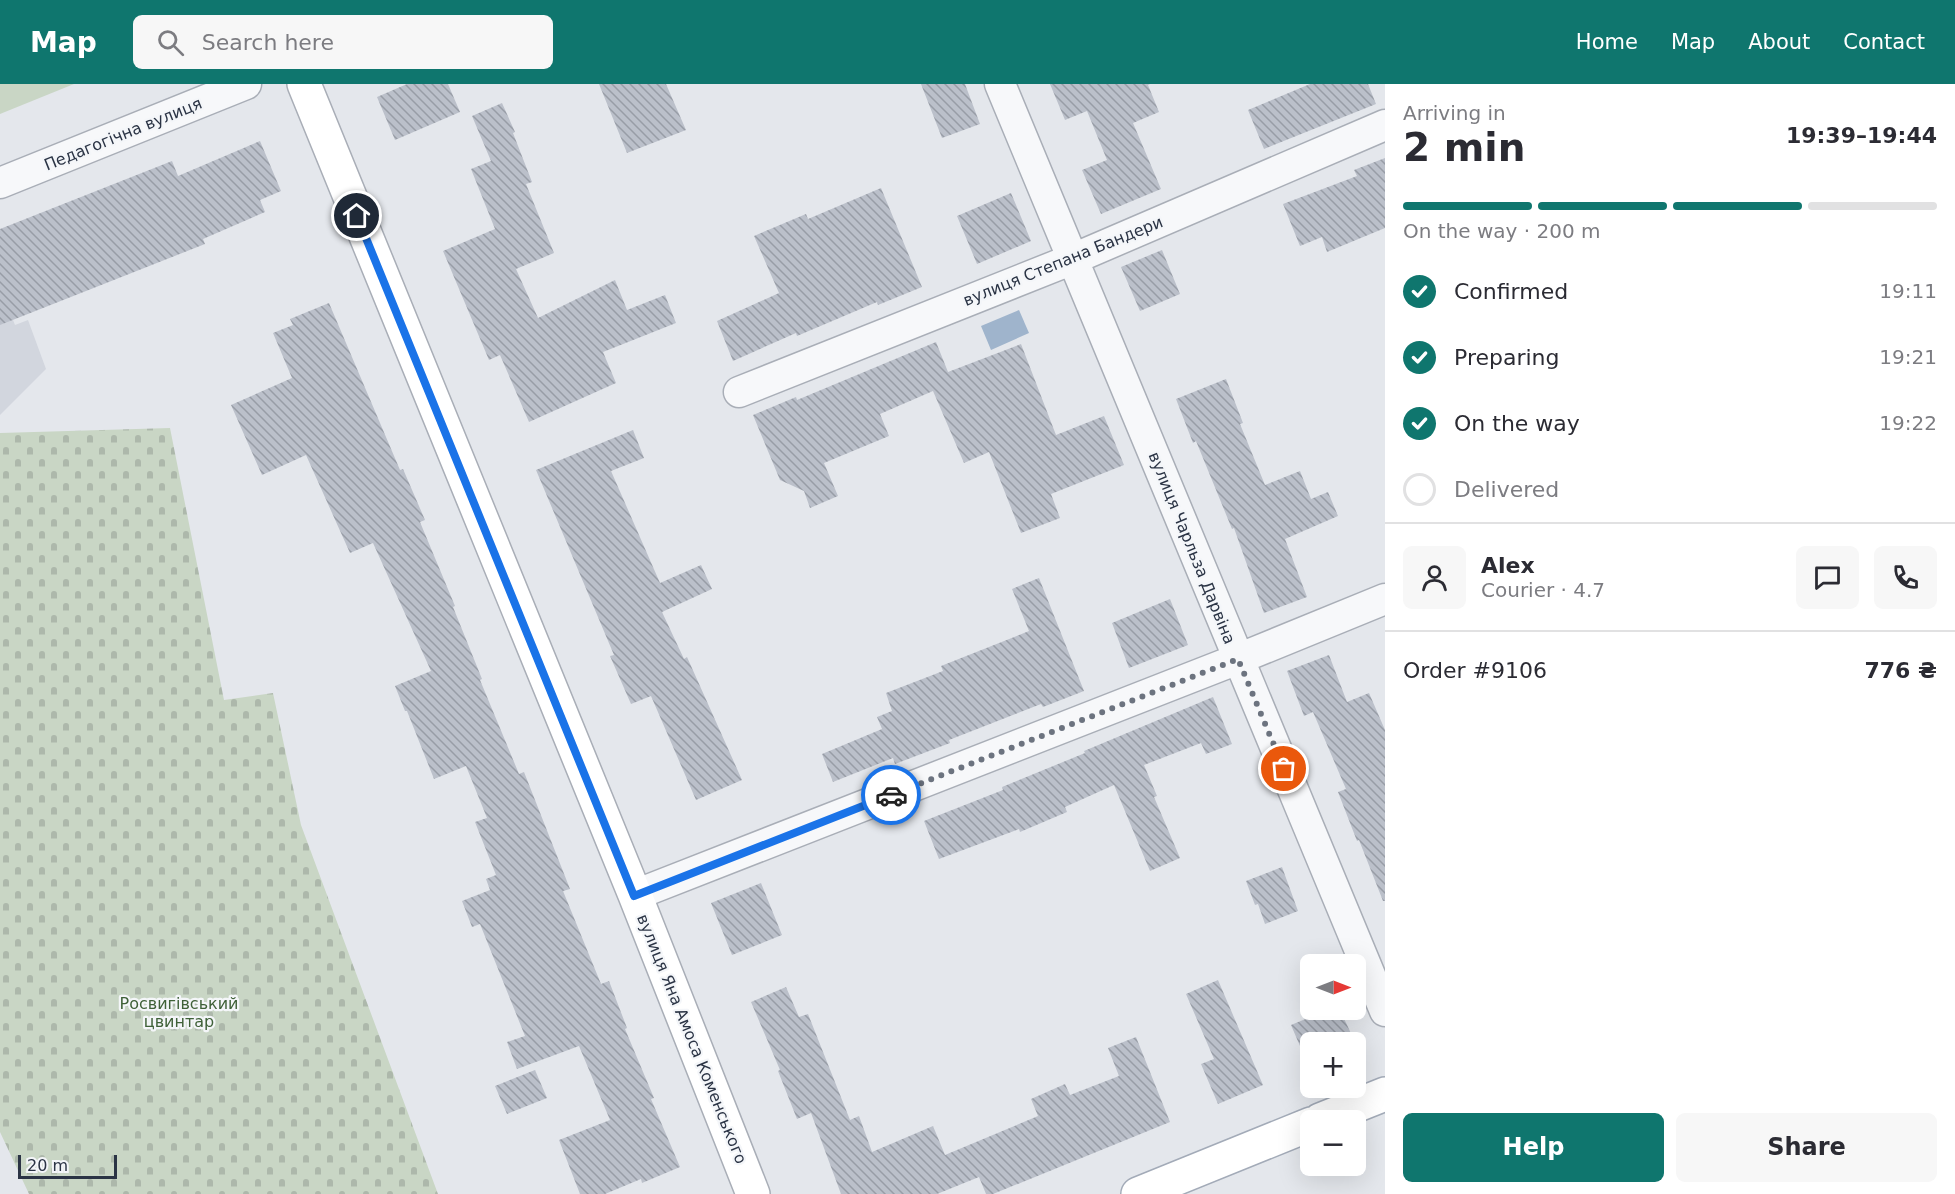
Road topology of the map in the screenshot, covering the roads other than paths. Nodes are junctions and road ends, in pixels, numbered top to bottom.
1 (246, 84) edge
2 (304, 84) edge
3 (1000, 84) edge
4 (1385, 125) edge
5 (0, 183) edge
6 (1072, 259) junction
7 (739, 392) dead end
8 (1385, 599) edge
9 (1238, 659) junction
10 (634, 896) junction
11 (1385, 1011) edge
12 (1385, 1094) edge
13 (1345, 1110) edge
14 (1300, 1128) edge
15 (753, 1194) edge
16 (1138, 1194) edge

1 - 5 street, Педагогічна вулиця
2 - 10 street, вулиця Яна Амоса Коменського
3 - 6 street, вулиця Чарльза Дарвіна
4 - 6 street, вулиця Степана Бандери
6 - 7 street, вулиця Степана Бандери
6 - 9 street, вулиця Чарльза Дарвіна
8 - 9 street
9 - 10 street
9 - 11 street, вулиця Чарльза Дарвіна
10 - 15 street, вулиця Яна Амоса Коменського
12 - 13 street
14 - 16 street

